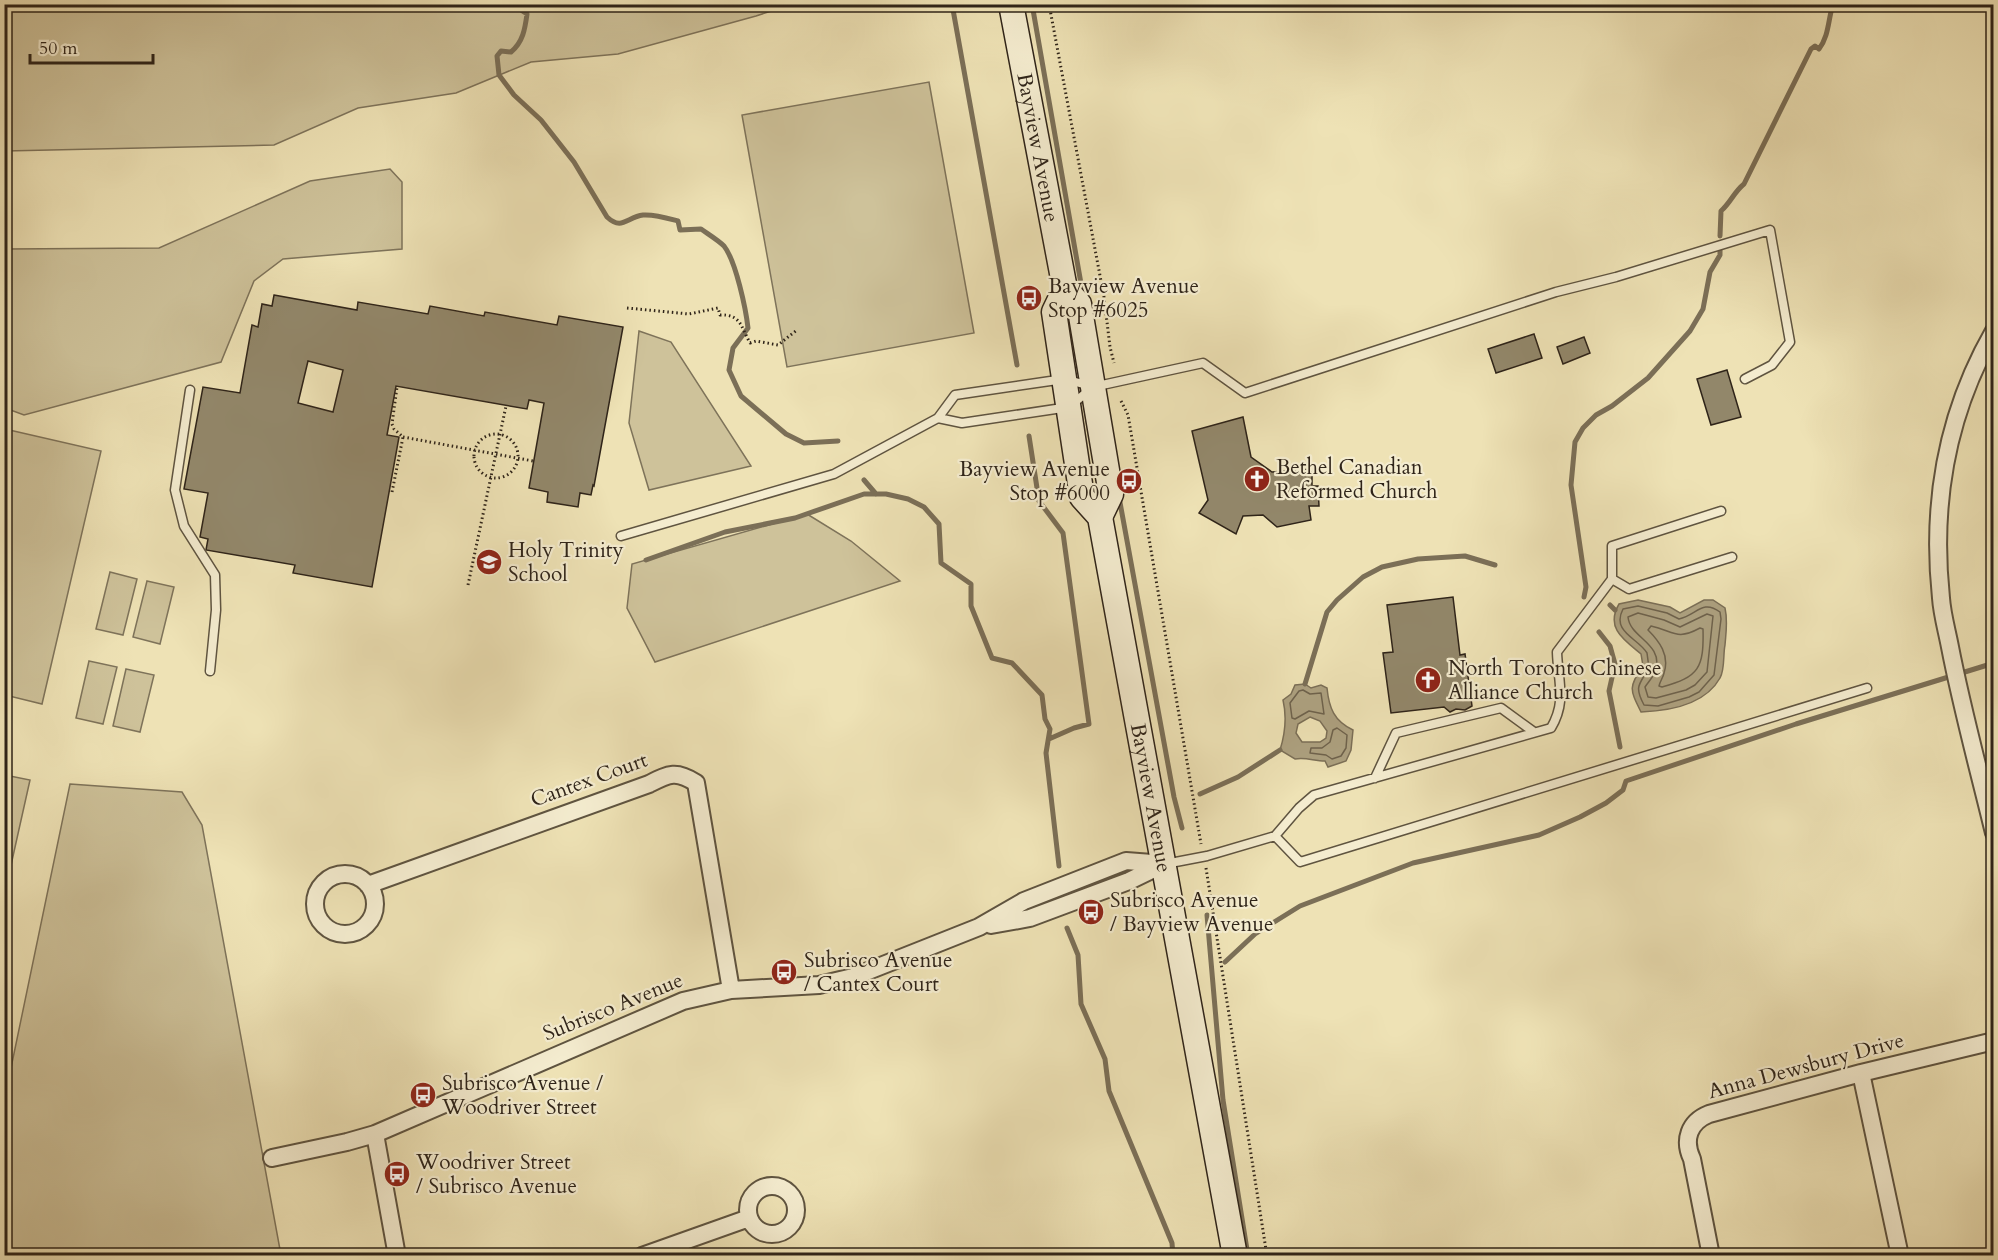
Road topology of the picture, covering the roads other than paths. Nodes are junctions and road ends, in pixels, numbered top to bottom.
1 (1011, 4) edge
2 (1065, 289) junction
3 (1994, 331) edge
4 (1064, 379) junction
5 (1745, 379) dead end
6 (1093, 387) junction
7 (190, 390) dead end
8 (1069, 407) junction
9 (938, 418) junction
10 (1721, 511) dead end
11 (1100, 517) junction
12 (621, 536) dead end
13 (1732, 557) dead end
14 (1612, 579) junction
15 (210, 671) dead end
16 (1867, 688) dead end
17 (1534, 732) junction
18 (1986, 769) edge
19 (1376, 778) junction
20 (1994, 833) edge
21 (1275, 836) junction
22 (1165, 864) junction
23 (368, 885) dead end
24 (731, 990) junction
25 (1994, 1041) edge
26 (1861, 1073) junction
27 (375, 1134) junction
28 (272, 1158) dead end
29 (749, 1218) dead end
30 (398, 1256) edge
31 (642, 1256) edge
32 (1235, 1256) edge
33 (1711, 1256) edge
34 (1900, 1256) edge

1 - 2 main road, Bayview Avenue
2 - 4 main road, Bayview Avenue
2 - 6 main road, Bayview Avenue
3 - 18 street
4 - 6 lane
4 - 8 main road, Bayview Avenue
4 - 9 lane
5 - 6 lane
6 - 8 lane
6 - 11 main road, Bayview Avenue
7 - 15 lane
8 - 9 lane
8 - 11 main road, Bayview Avenue
9 - 12 lane
10 - 14 lane
11 - 22 main road, Bayview Avenue
13 - 14 lane
14 - 17 lane
16 - 21 lane
17 - 19 lane
17 - 19 lane
18 - 20 street
19 - 21 lane
21 - 22 lane
22 - 24 street, Subrisco Avenue
22 - 32 main road, Bayview Avenue
23 - 24 street, Cantex Court
24 - 27 street, Subrisco Avenue
25 - 26 street, Anna Dewsbury Drive
26 - 33 street, Anna Dewsbury Drive
26 - 34 street
27 - 28 street, Subrisco Avenue
27 - 30 street
29 - 31 street

